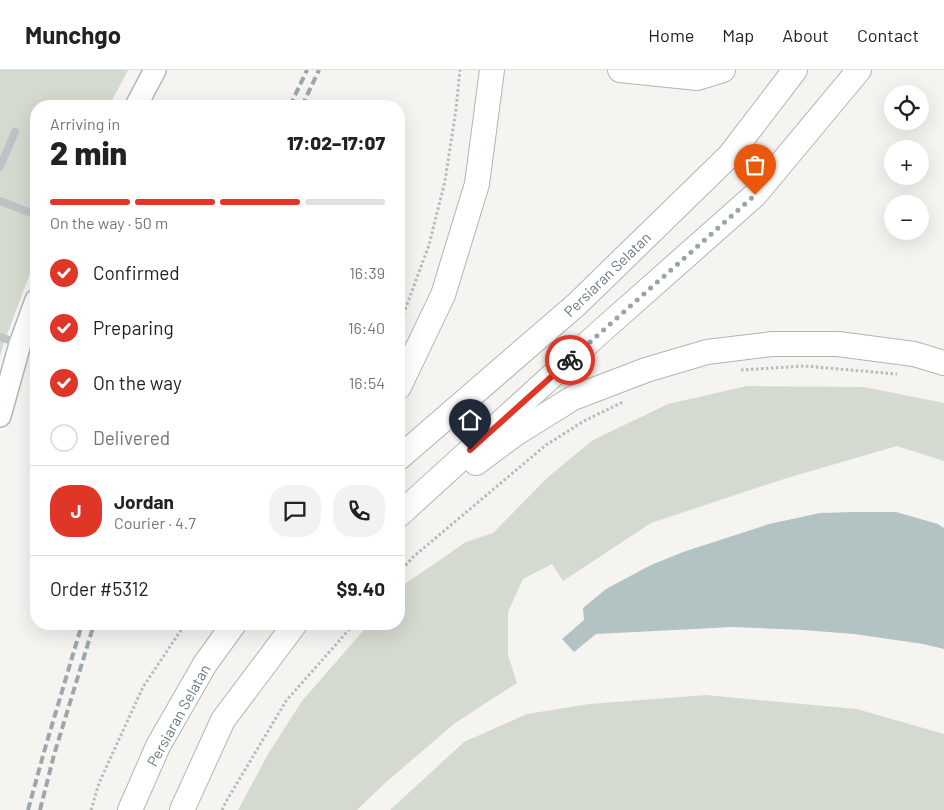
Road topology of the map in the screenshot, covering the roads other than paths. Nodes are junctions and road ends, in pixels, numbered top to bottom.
1 (155, 70) edge
2 (492, 70) edge
3 (620, 70) edge
4 (723, 70) edge
5 (795, 70) edge
6 (859, 70) edge
7 (139, 100) edge
8 (15, 132) dead end
9 (0, 167) edge
10 (0, 201) edge
11 (30, 213) edge
12 (30, 316) edge
13 (0, 337) edge
14 (20, 344) junction
15 (944, 362) edge
16 (405, 374) edge
17 (0, 416) edge
18 (405, 453) edge
19 (405, 510) edge
20 (405, 516) edge
21 (230, 630) edge
22 (290, 630) edge
23 (130, 810) edge
24 (182, 810) edge

1 - 7 street
2 - 16 main road
3 - 4 main road
5 - 18 main road, Persiaran Selatan
6 - 19 main road
8 - 9 lane
10 - 11 lane
12 - 14 street
13 - 14 lane
14 - 17 street
15 - 20 main road
21 - 23 main road, Persiaran Selatan
22 - 24 main road

